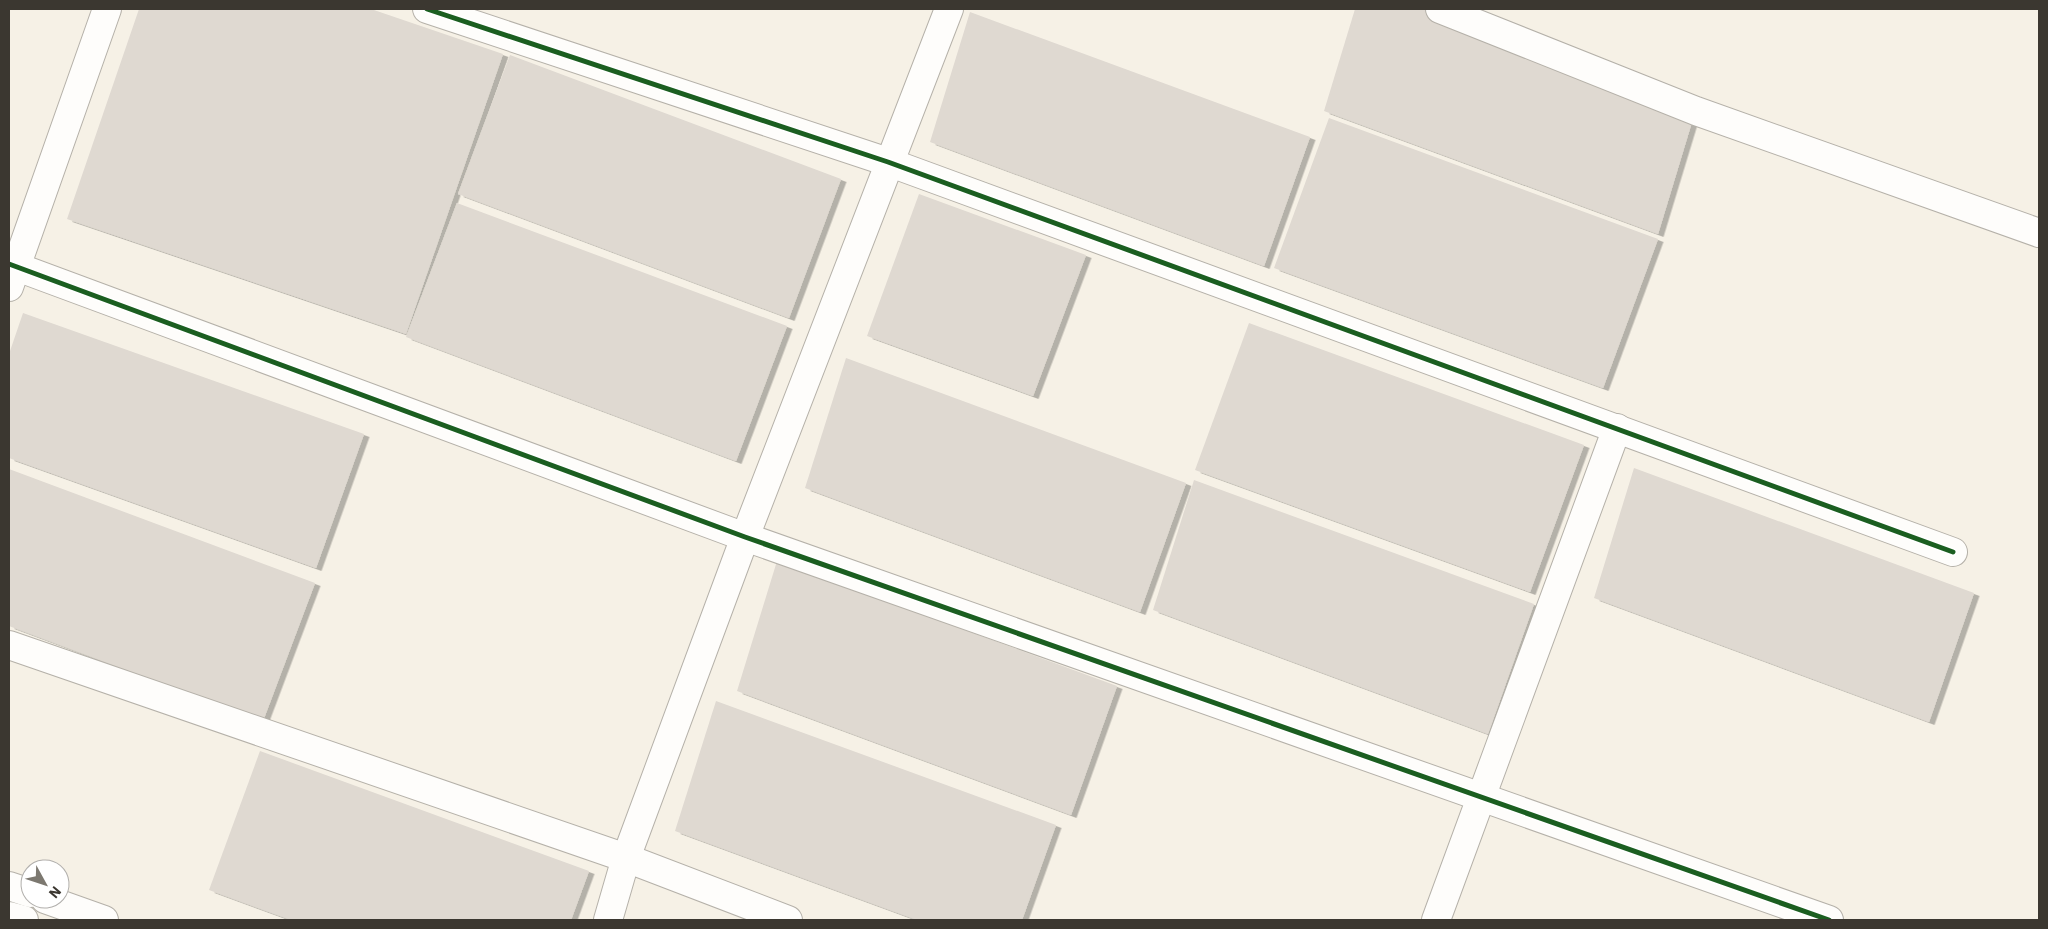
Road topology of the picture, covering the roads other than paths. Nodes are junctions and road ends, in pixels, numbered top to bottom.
1 (107, 9) edge
2 (427, 9) edge
3 (949, 9) edge
4 (1440, 9) edge
5 (888, 162) junction
6 (2039, 233) edge
7 (11, 272) edge
8 (1617, 428) junction
9 (745, 536) junction
10 (1953, 552) dead end
11 (9, 646) edge
12 (1481, 797) junction
13 (626, 858) junction
14 (70, 908) edge
15 (9, 916) edge
16 (24, 920) edge
17 (104, 920) edge
18 (608, 920) edge
19 (788, 920) edge
20 (1436, 920) edge
21 (1828, 920) edge

1 - 7 street
2 - 5 street
3 - 5 street
4 - 6 street
5 - 8 street
5 - 9 street
7 - 9 street
8 - 10 street
8 - 12 street
9 - 12 street
9 - 13 street
11 - 13 street
12 - 20 street
12 - 21 street
13 - 18 street
13 - 19 street
14 - 17 street
15 - 16 street

